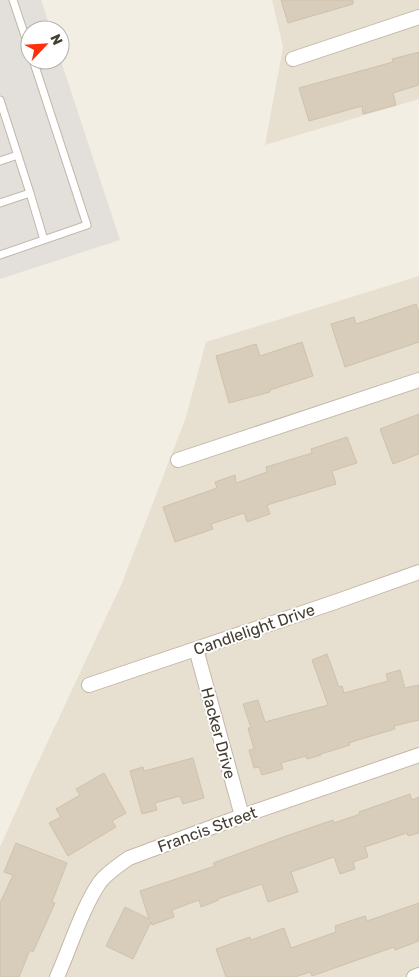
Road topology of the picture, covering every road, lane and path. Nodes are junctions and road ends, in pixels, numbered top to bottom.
1 (13, 0) edge
2 (419, 17) edge
3 (20, 21) edge
4 (293, 59) dead end
5 (36, 70) edge
6 (0, 100) edge
7 (18, 155) junction
8 (0, 161) edge
9 (30, 193) junction
10 (0, 203) edge
11 (44, 240) junction
12 (0, 255) edge
13 (419, 380) edge
14 (178, 460) dead end
15 (419, 572) edge
16 (196, 649) junction
17 (89, 685) dead end
18 (419, 755) edge
19 (242, 816) junction
20 (419, 975) edge
21 (57, 977) edge
22 (414, 977) edge

1 - 3 lane
2 - 4 street
5 - 11 lane
6 - 7 lane
7 - 8 lane
7 - 9 lane
9 - 10 lane
9 - 11 lane
11 - 12 lane
13 - 14 street
15 - 16 street, Candlelight Drive
16 - 17 street, Candlelight Drive
16 - 19 street, Hacker Drive
18 - 19 street, Francis Street
19 - 21 street, Francis Street
20 - 22 street

